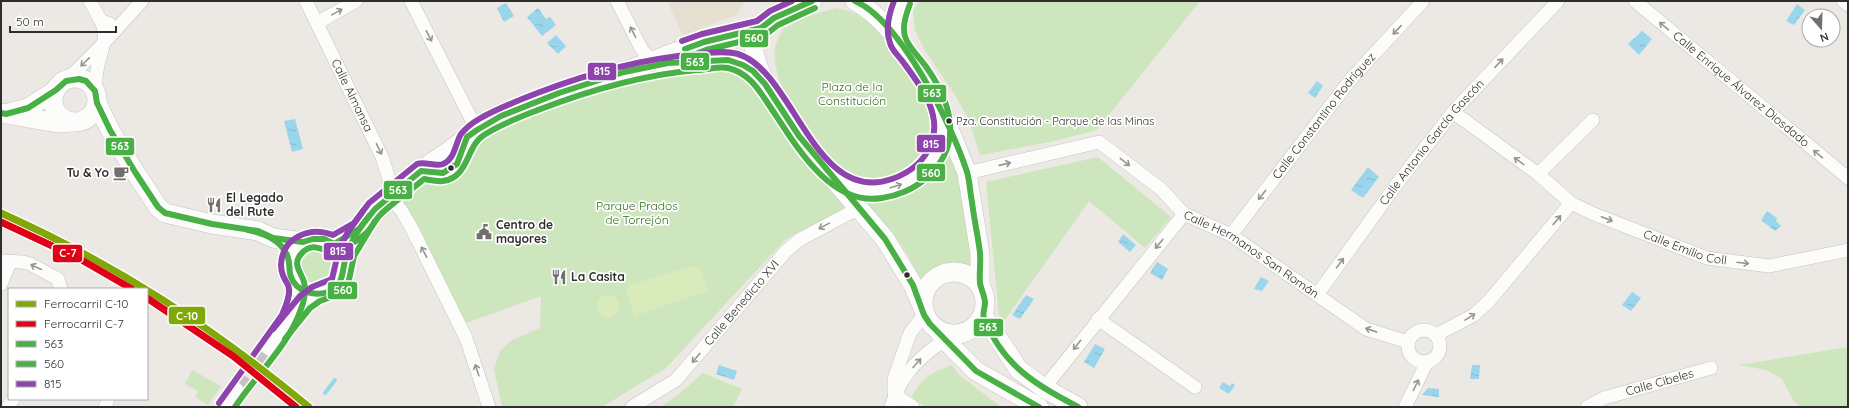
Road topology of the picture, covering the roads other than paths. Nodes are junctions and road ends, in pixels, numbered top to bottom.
1 (90, 1) edge
2 (142, 1) edge
3 (306, 1) edge
4 (356, 1) edge
5 (412, 1) edge
6 (617, 1) edge
7 (812, 1) edge
8 (855, 1) edge
9 (903, 1) edge
10 (1423, 1) edge
11 (1558, 1) edge
12 (1635, 1) edge
13 (1842, 1) edge
14 (1848, 5) edge
15 (101, 21) junction
16 (317, 23) junction
17 (122, 24) junction
18 (761, 28) junction
19 (897, 39) junction
20 (104, 43) junction
21 (653, 61) junction
22 (624, 72) junction
23 (765, 84) junction
24 (61, 85) junction
25 (96, 97) junction
26 (941, 110) junction
27 (1453, 112) junction
28 (4, 114) edge
29 (1594, 120) dead end
30 (75, 122) junction
31 (110, 130) junction
32 (477, 130) junction
33 (823, 166) junction
34 (1846, 171) edge
35 (967, 172) junction
36 (1538, 174) junction
37 (391, 194) junction
38 (1571, 203) junction
39 (859, 208) junction
40 (1184, 214) junction
41 (1231, 235) junction
42 (273, 238) junction
43 (302, 242) junction
44 (1848, 250) edge
45 (339, 252) junction
46 (290, 260) junction
47 (6, 262) edge
48 (1, 284) edge
49 (980, 284) junction
50 (296, 285) junction
51 (61, 288) edge
52 (317, 294) junction
53 (1317, 295) junction
54 (923, 311) junction
55 (983, 316) junction
56 (1098, 319) junction
57 (289, 322) junction
58 (947, 335) junction
59 (1436, 336) junction
60 (1408, 342) junction
61 (270, 346) tunnel mouth
62 (1427, 362) junction
63 (1711, 368) dead end
64 (1195, 387) dead end
65 (1044, 388) junction
66 (893, 401) edge
67 (489, 407) edge
68 (632, 407) edge
69 (913, 407) edge
70 (1038, 407) edge
71 (1078, 407) edge
72 (1405, 407) edge
73 (1587, 407) edge

1 - 15 street
2 - 17 street
3 - 16 street, Calle Almansa
16 -> 4 street
5 -> 32 street
21 -> 6 street
7 - 18 main road
8 - 19 main road
9 - 19 main road
10 -> 41 street, Calle Constantino Rodríguez
27 -> 11 street, Calle Antonio García Gascón
34 -> 12 street, Calle Enrique Álvarez Diosdado
13 - 14 street
15 - 17 street
15 - 20 street
16 -> 37 street, Calle Almansa
17 - 20 street
18 - 21 main road
18 - 23 main road
19 - 26 main road
20 -> 24 street
20 - 25 street
21 - 22 main road
22 - 23 main road
22 - 32 main road
23 - 33 main road
24 - 25 main road
24 - 28 main road
24 - 30 main road
25 - 30 main road
25 - 31 main road
33 -> 26 main road
26 - 35 main road
36 -> 27 street, Calle Emilio Coll
53 -> 27 street, Calle Antonio García Gascón
28 - 30 main road
29 - 36 street
30 - 31 main road
31 - 42 main road
32 - 37 main road
33 - 39 main road
35 -> 40 street, Calle Hermanos San Román
35 - 49 main road
36 - 38 street, Calle Emilio Coll
37 - 45 main road
67 -> 37 street
38 -> 44 street, Calle Emilio Coll
59 -> 38 street
39 - 54 main road
39 -> 68 street, Calle Benedicto XVI
40 - 41 street, Calle Hermanos San Román
40 -> 56 street
41 - 53 street, Calle Hermanos San Román
42 - 43 main road
42 - 46 main road
43 - 45 main road
43 - 46 main road
45 - 52 main road
46 - 50 main road
47 - 48 street
51 -> 47 street
49 - 54 main road
49 - 55 main road
50 - 52 main road
50 - 57 main road
52 - 57 main road
60 -> 53 street, Calle Hermanos San Román
54 - 58 main road
54 - 66 street
55 - 58 main road
55 - 65 main road
56 - 64 street
56 -> 65 street
57 - 61 main road
66 -> 58 street
58 - 70 main road
59 - 60 street
59 - 62 street
60 - 62 street
72 -> 62 street
63 - 73 street, Calle Cibeles
65 - 71 main road
66 - 69 street

